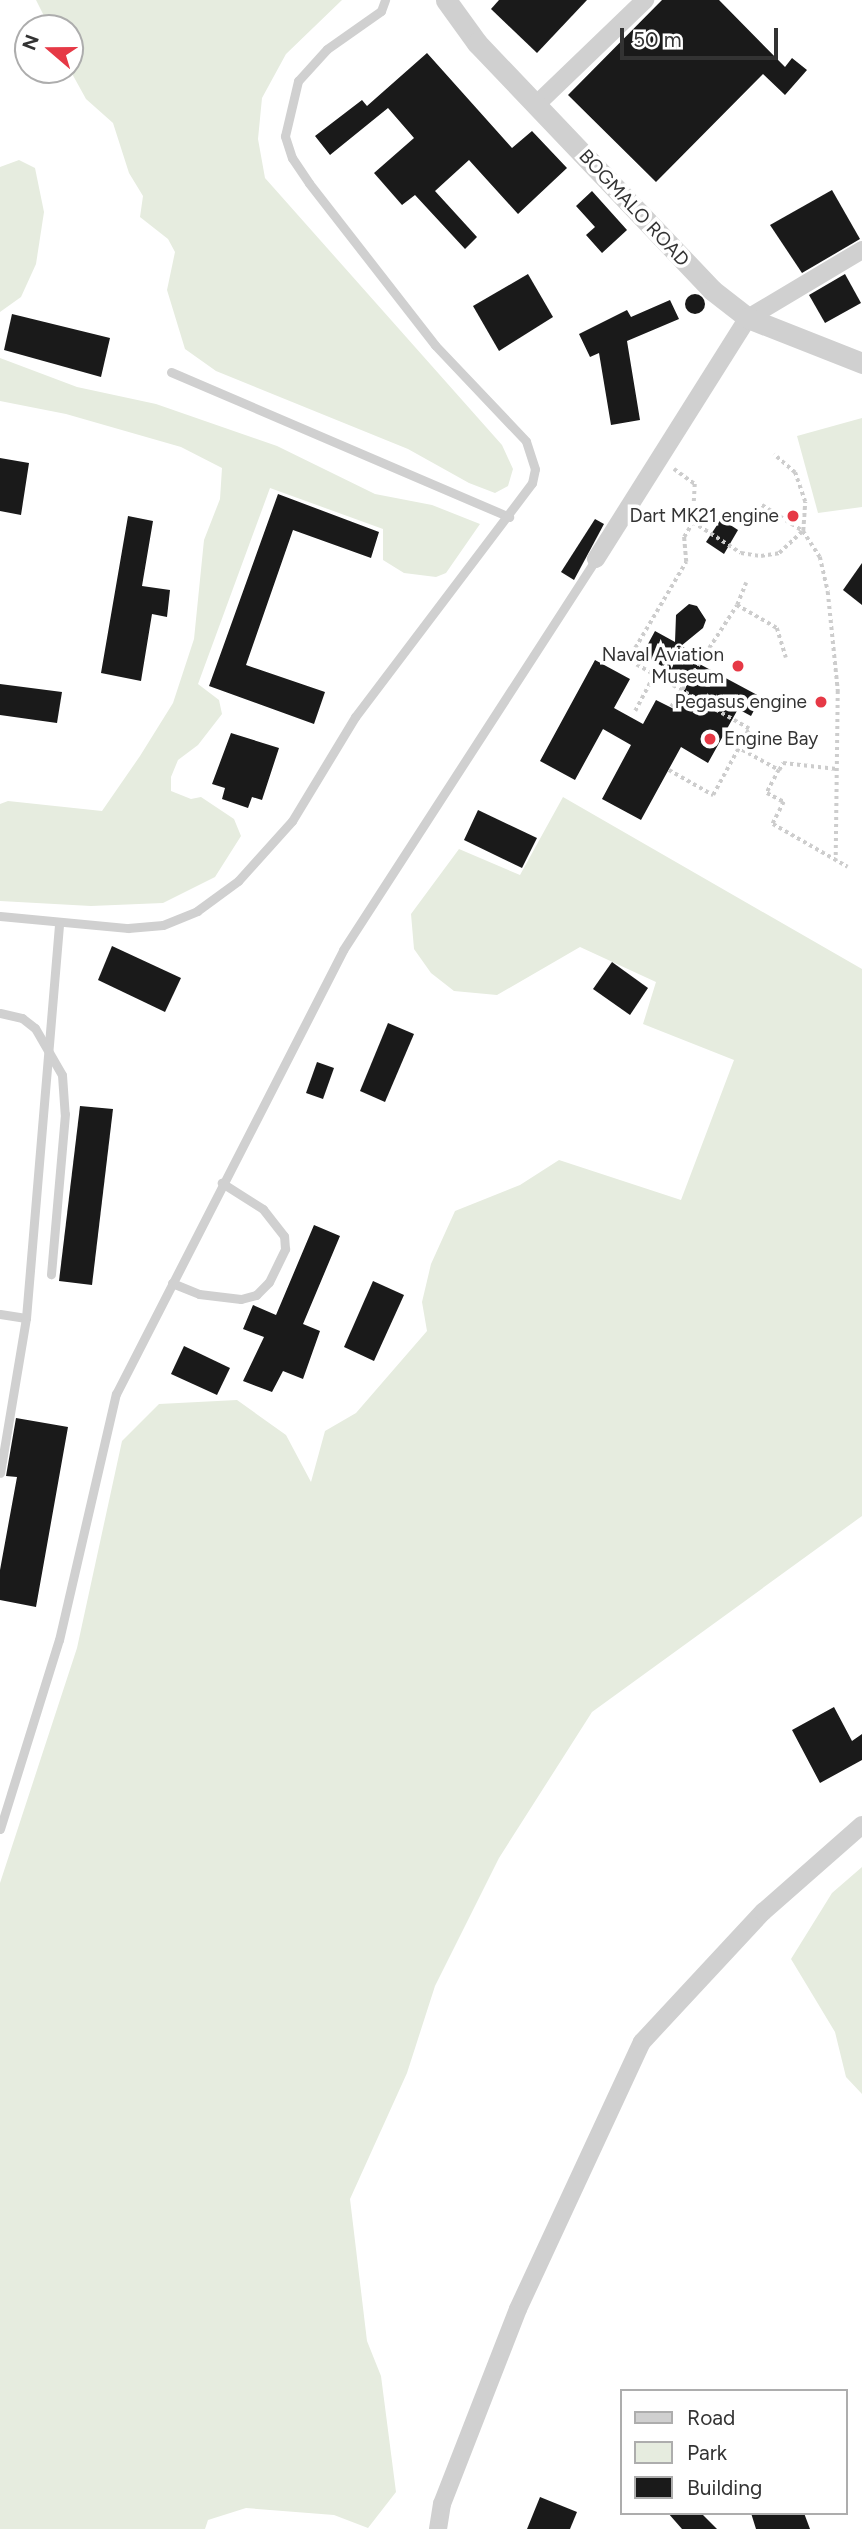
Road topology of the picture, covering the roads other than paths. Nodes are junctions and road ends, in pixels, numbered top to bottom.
1 (384, 0) edge
2 (446, 0) edge
3 (645, 0) edge
4 (538, 103) junction
5 (862, 250) edge
6 (748, 318) junction
7 (862, 363) edge
8 (171, 372) dead end
9 (509, 517) junction
10 (596, 559) joint
11 (0, 916) edge
12 (59, 924) junction
13 (0, 1013) edge
14 (49, 1054) junction
15 (222, 1183) junction
16 (51, 1274) dead end
17 (172, 1283) junction
18 (0, 1314) edge
19 (26, 1318) junction
20 (1, 1474) edge
21 (0, 1484) edge
22 (862, 1825) edge
23 (0, 1829) edge
24 (438, 2529) edge

1 - 9 lane
2 - 4 street, BOGMALO ROAD
3 - 4 street
4 - 6 street, BOGMALO ROAD
5 - 6 street
6 - 7 street, BOGMALO ROAD
6 - 10 street
8 - 9 lane
9 - 12 lane
10 - 15 lane
11 - 12 lane
12 - 14 lane
13 - 14 lane
14 - 16 lane
14 - 19 lane
15 - 17 lane
15 - 17 lane
17 - 23 lane
18 - 19 lane
19 - 20 lane
20 - 21 lane
22 - 24 street

